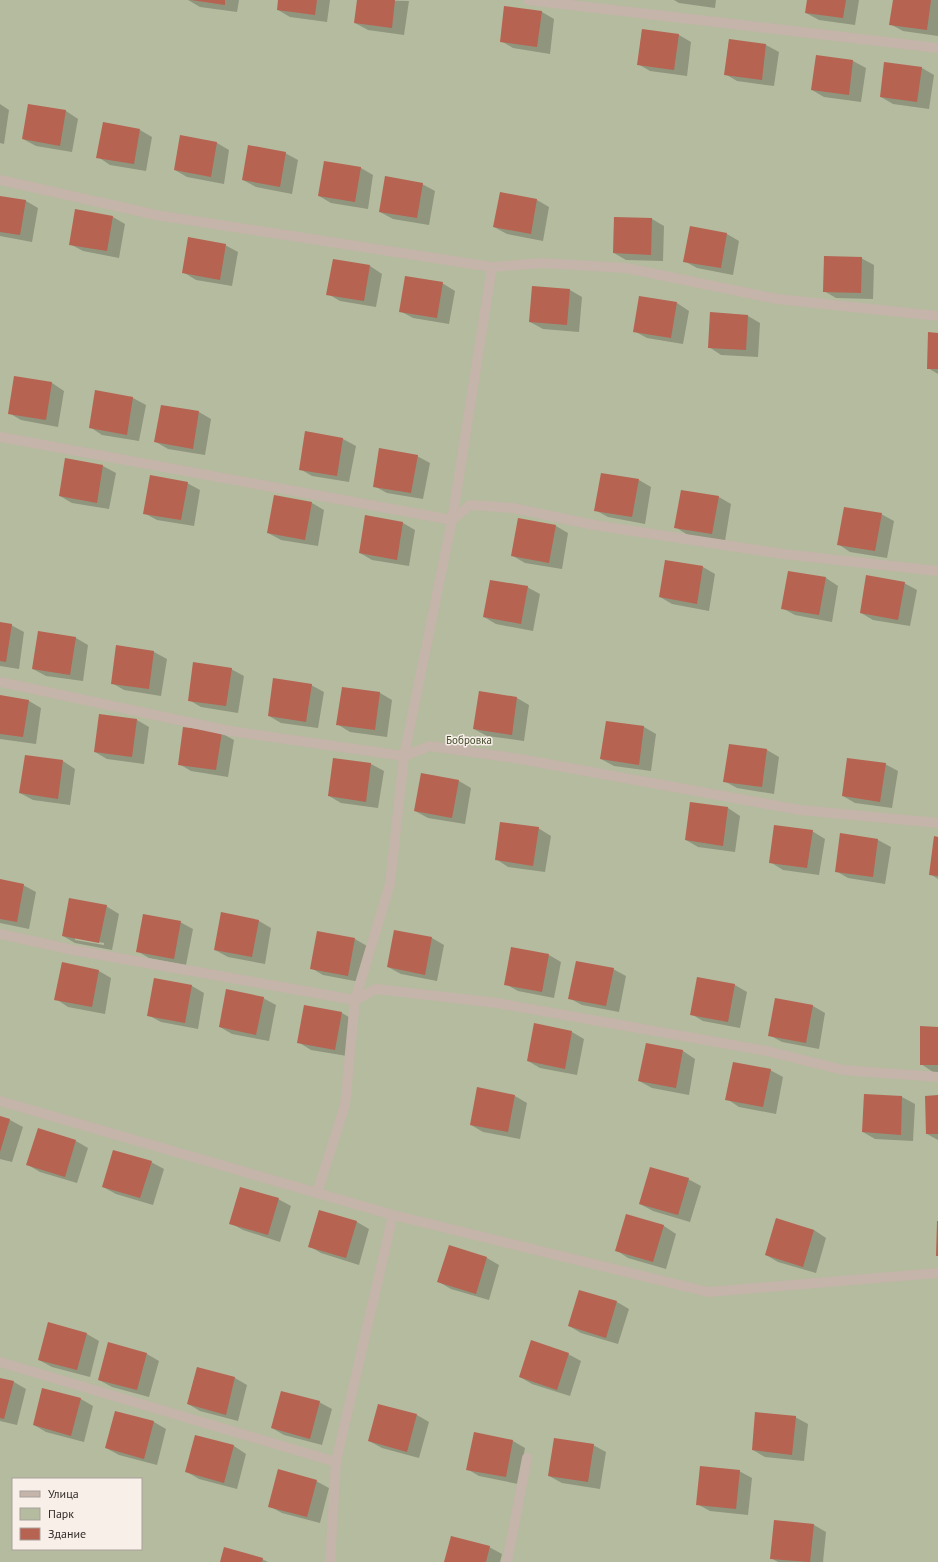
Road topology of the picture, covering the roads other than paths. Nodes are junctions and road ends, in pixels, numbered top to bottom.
1 (528, 0) edge
2 (938, 48) edge
3 (0, 180) edge
4 (492, 267) junction
5 (938, 316) edge
6 (0, 437) edge
7 (452, 520) junction
8 (938, 571) edge
9 (0, 682) edge
10 (404, 756) junction
11 (938, 823) edge
12 (0, 934) edge
13 (355, 1000) junction
14 (938, 1077) edge
15 (0, 1101) edge
16 (317, 1193) junction
17 (393, 1215) junction
18 (938, 1273) edge
19 (0, 1362) edge
20 (527, 1458) dead end
21 (336, 1462) junction
22 (330, 1562) edge
23 (507, 1562) edge

1 - 2 street
3 - 4 street
4 - 5 street
4 - 7 street
6 - 7 street
7 - 8 street
7 - 10 street
9 - 10 street
10 - 11 street
10 - 13 street
12 - 13 street
13 - 14 street
13 - 16 street
15 - 16 street
16 - 17 street
17 - 18 street
17 - 21 street
19 - 21 street
20 - 23 street
21 - 22 street

